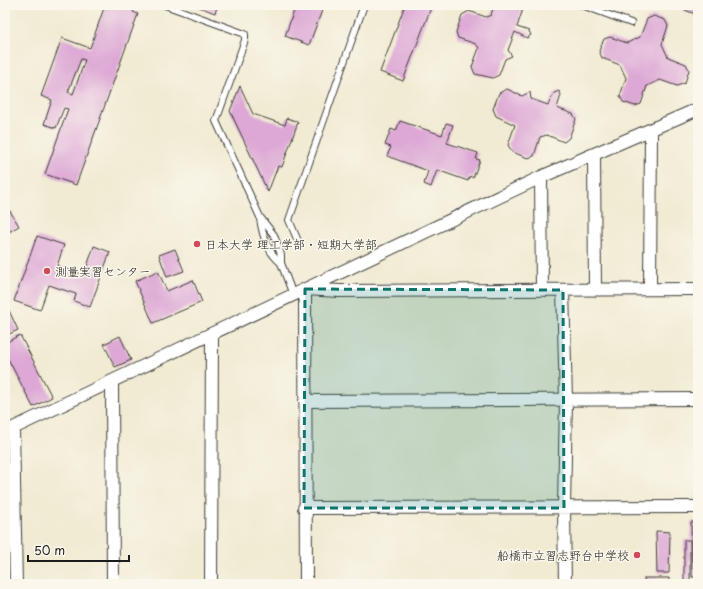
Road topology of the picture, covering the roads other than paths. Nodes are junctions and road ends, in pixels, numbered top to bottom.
1 (165, 5) edge
2 (364, 5) edge
3 (582, 5) edge
4 (631, 23) dead end
5 (698, 109) edge
6 (651, 131) junction
7 (594, 155) junction
8 (541, 177) junction
9 (260, 217) junction
10 (298, 241) dead end
11 (281, 263) junction
12 (305, 289) junction
13 (650, 289) junction
14 (698, 289) edge
15 (542, 290) junction
16 (563, 290) junction
17 (595, 290) junction
18 (293, 295) junction
19 (212, 335) junction
20 (112, 382) junction
21 (698, 399) edge
22 (566, 400) junction
23 (306, 401) junction
24 (9, 430) edge
25 (698, 507) edge
26 (304, 508) junction
27 (564, 508) junction
28 (16, 584) edge
29 (113, 584) edge
30 (211, 584) edge
31 (306, 584) edge
32 (565, 584) edge

1 - 9 lane
2 - 10 lane
3 - 4 lane
5 - 6 street
6 - 7 street
6 - 13 street
7 - 8 street
7 - 17 street
8 - 12 street
8 - 15 street
9 - 11 lane
9 - 11 lane
11 - 18 lane
12 - 15 street
12 - 18 street
12 - 23 street
13 - 14 street
13 - 17 street
15 - 16 street
16 - 17 street
16 - 22 street
18 - 19 street
19 - 20 street
19 - 30 street
20 - 24 street
20 - 29 street
21 - 22 street
22 - 23 street
22 - 27 street
23 - 26 street
24 - 28 street
25 - 27 street
26 - 27 street
26 - 31 street
27 - 32 street

